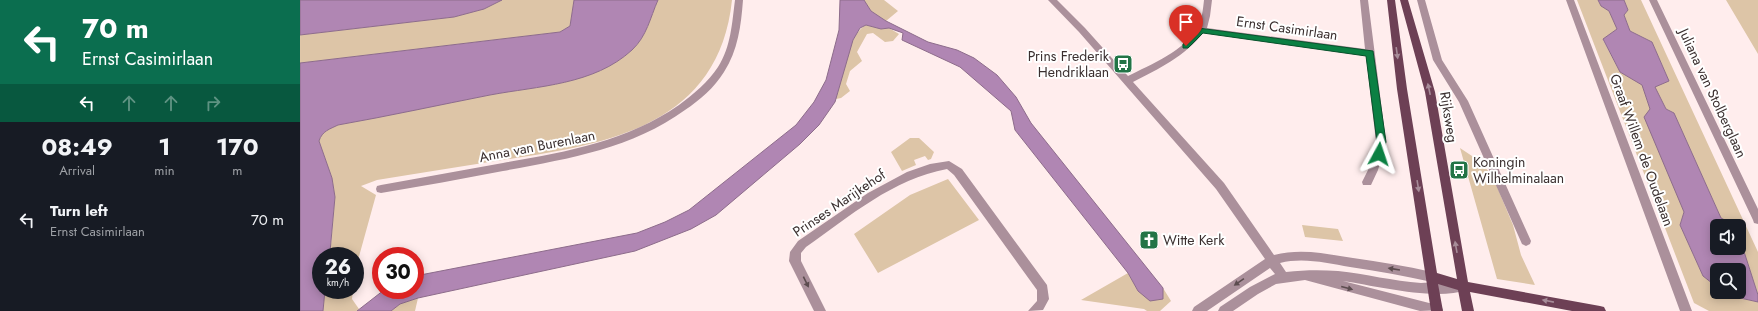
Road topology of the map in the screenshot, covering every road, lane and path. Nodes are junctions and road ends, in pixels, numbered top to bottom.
1 (739, 0) edge
2 (1052, 0) edge
3 (1208, 0) edge
4 (1364, 0) edge
5 (1391, 0) edge
6 (1404, 0) edge
7 (1420, 0) edge
8 (1570, 0) edge
9 (1653, 0) edge
10 (1201, 30) junction
11 (1370, 53) junction
12 (1126, 81) junction
13 (1367, 182) dead end
14 (381, 189) dead end
15 (1758, 220) edge
16 (1526, 241) dead end
17 (1271, 261) junction
18 (1295, 276) junction
19 (1284, 277) junction
20 (1433, 282) junction
21 (1463, 286) junction
22 (820, 311) edge
23 (1034, 311) edge
24 (1198, 311) edge
25 (1224, 311) edge
26 (1439, 311) edge
27 (1468, 311) edge
28 (1600, 311) edge
29 (1686, 311) edge

1 - 14 street, Anna van Burenlaan
2 - 12 street
3 - 10 street
4 - 11 street
5 -> 20 main road
21 -> 6 main road, Rijksweg
7 - 16 street, Rijksweg
8 - 29 street, Graaf Willem de Oudelaan
9 - 15 street, Juliana van Stolberglaan
10 - 11 street, Ernst Casimirlaan
10 - 12 street
11 - 13 street
12 - 17 street
17 - 19 street
20 -> 17 street
17 -> 24 street
18 - 19 street
18 - 20 street
18 -> 26 street
19 - 25 street
20 - 21 street
20 - 26 main road
21 - 27 main road, Rijksweg
28 -> 21 main road
23 -> 22 street, Prinses Marijkehof

